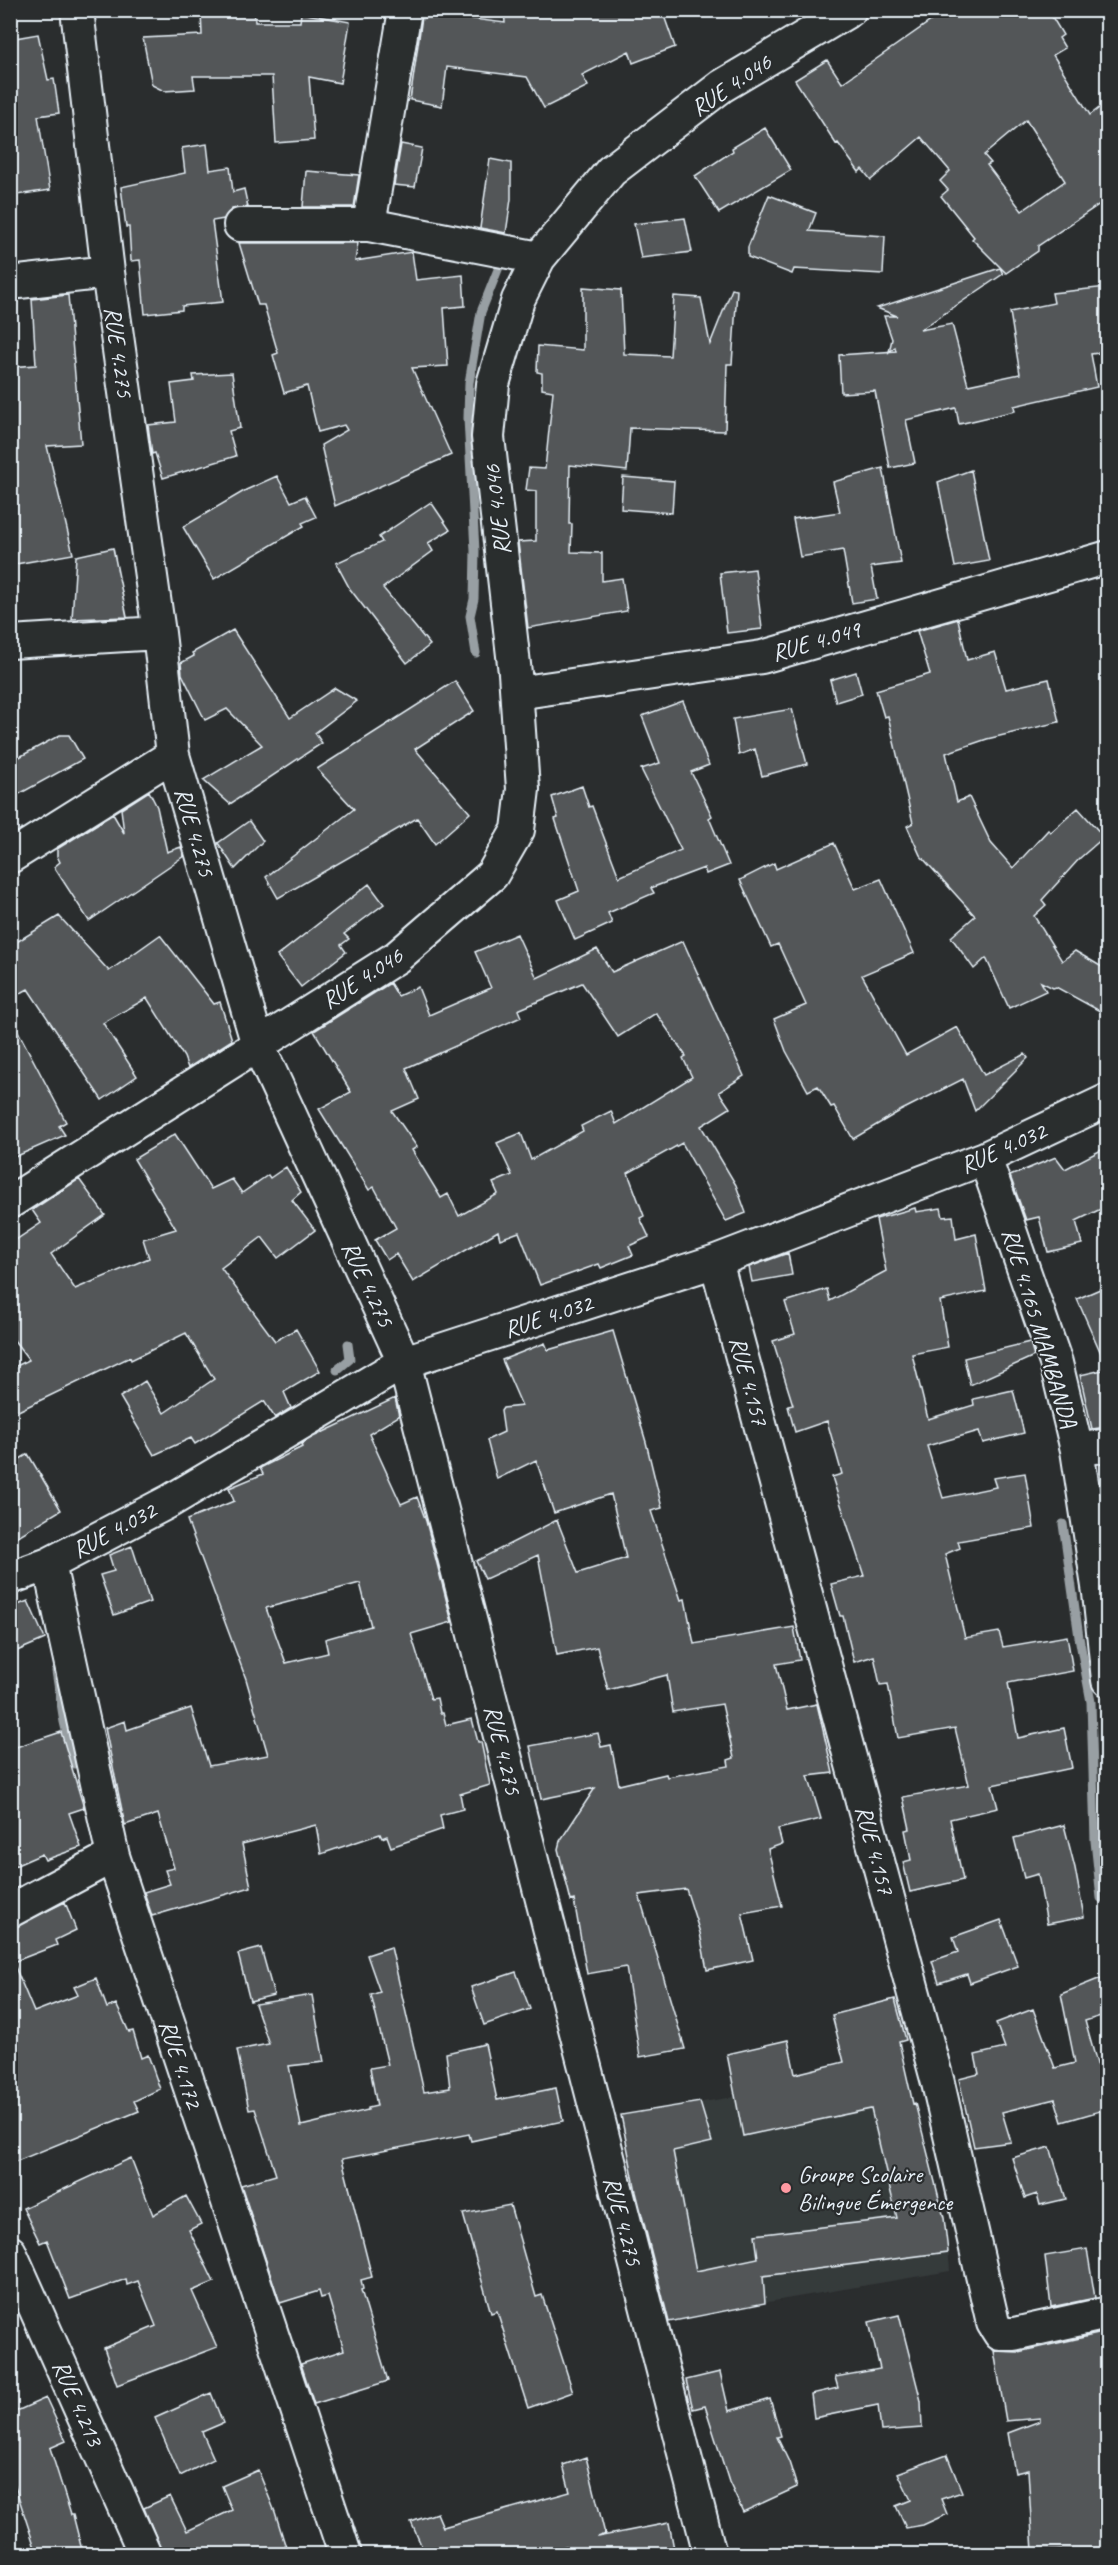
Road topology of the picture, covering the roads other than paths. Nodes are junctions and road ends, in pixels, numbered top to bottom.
1 (77, 10) edge
2 (405, 10) edge
3 (850, 10) edge
4 (240, 225) dead end
5 (369, 225) junction
6 (539, 258) junction
7 (108, 272) junction
8 (10, 283) edge
9 (1107, 557) edge
10 (159, 633) junction
11 (10, 642) edge
12 (517, 693) junction
13 (173, 755) junction
14 (10, 857) edge
15 (258, 1045) junction
16 (1107, 1100) edge
17 (985, 1158) junction
18 (10, 1202) edge
19 (716, 1261) junction
20 (404, 1362) junction
21 (1107, 1445) edge
22 (1077, 1450) junction
23 (49, 1564) junction
24 (10, 1578) edge
25 (1107, 1680) edge
26 (112, 1856) junction
27 (10, 1911) edge
28 (10, 2252) edge
29 (1107, 2313) edge
30 (145, 2554) edge
31 (345, 2554) edge
32 (710, 2554) edge

1 - 7 street, RUE 4.275
2 - 5 street
3 - 6 street, RUE 4.046
4 - 5 street
5 - 6 street
6 - 12 street, RUE 4.046
7 - 8 street
7 - 10 street, RUE 4.275
9 - 12 street, RUE 4.049
10 - 11 street
10 - 13 street, RUE 4.275
12 - 15 street, RUE 4.046
13 - 14 street
13 - 15 street, RUE 4.275
15 - 18 street, RUE 4.046
15 - 20 street, RUE 4.275
16 - 17 street, RUE 4.032
17 - 19 street, RUE 4.032
17 - 22 street, RUE 4.165 MAMBANDA
19 - 20 street, RUE 4.032
19 - 29 street, RUE 4.157
20 - 23 street, RUE 4.032
20 - 32 street, RUE 4.275
21 - 22 street
22 - 25 street, RUE 4.165 MAMBANDA
23 - 24 street, RUE 4.032
23 - 26 street, RUE 4.172
26 - 27 street
26 - 31 street, RUE 4.172
28 - 30 street, RUE 4.213

